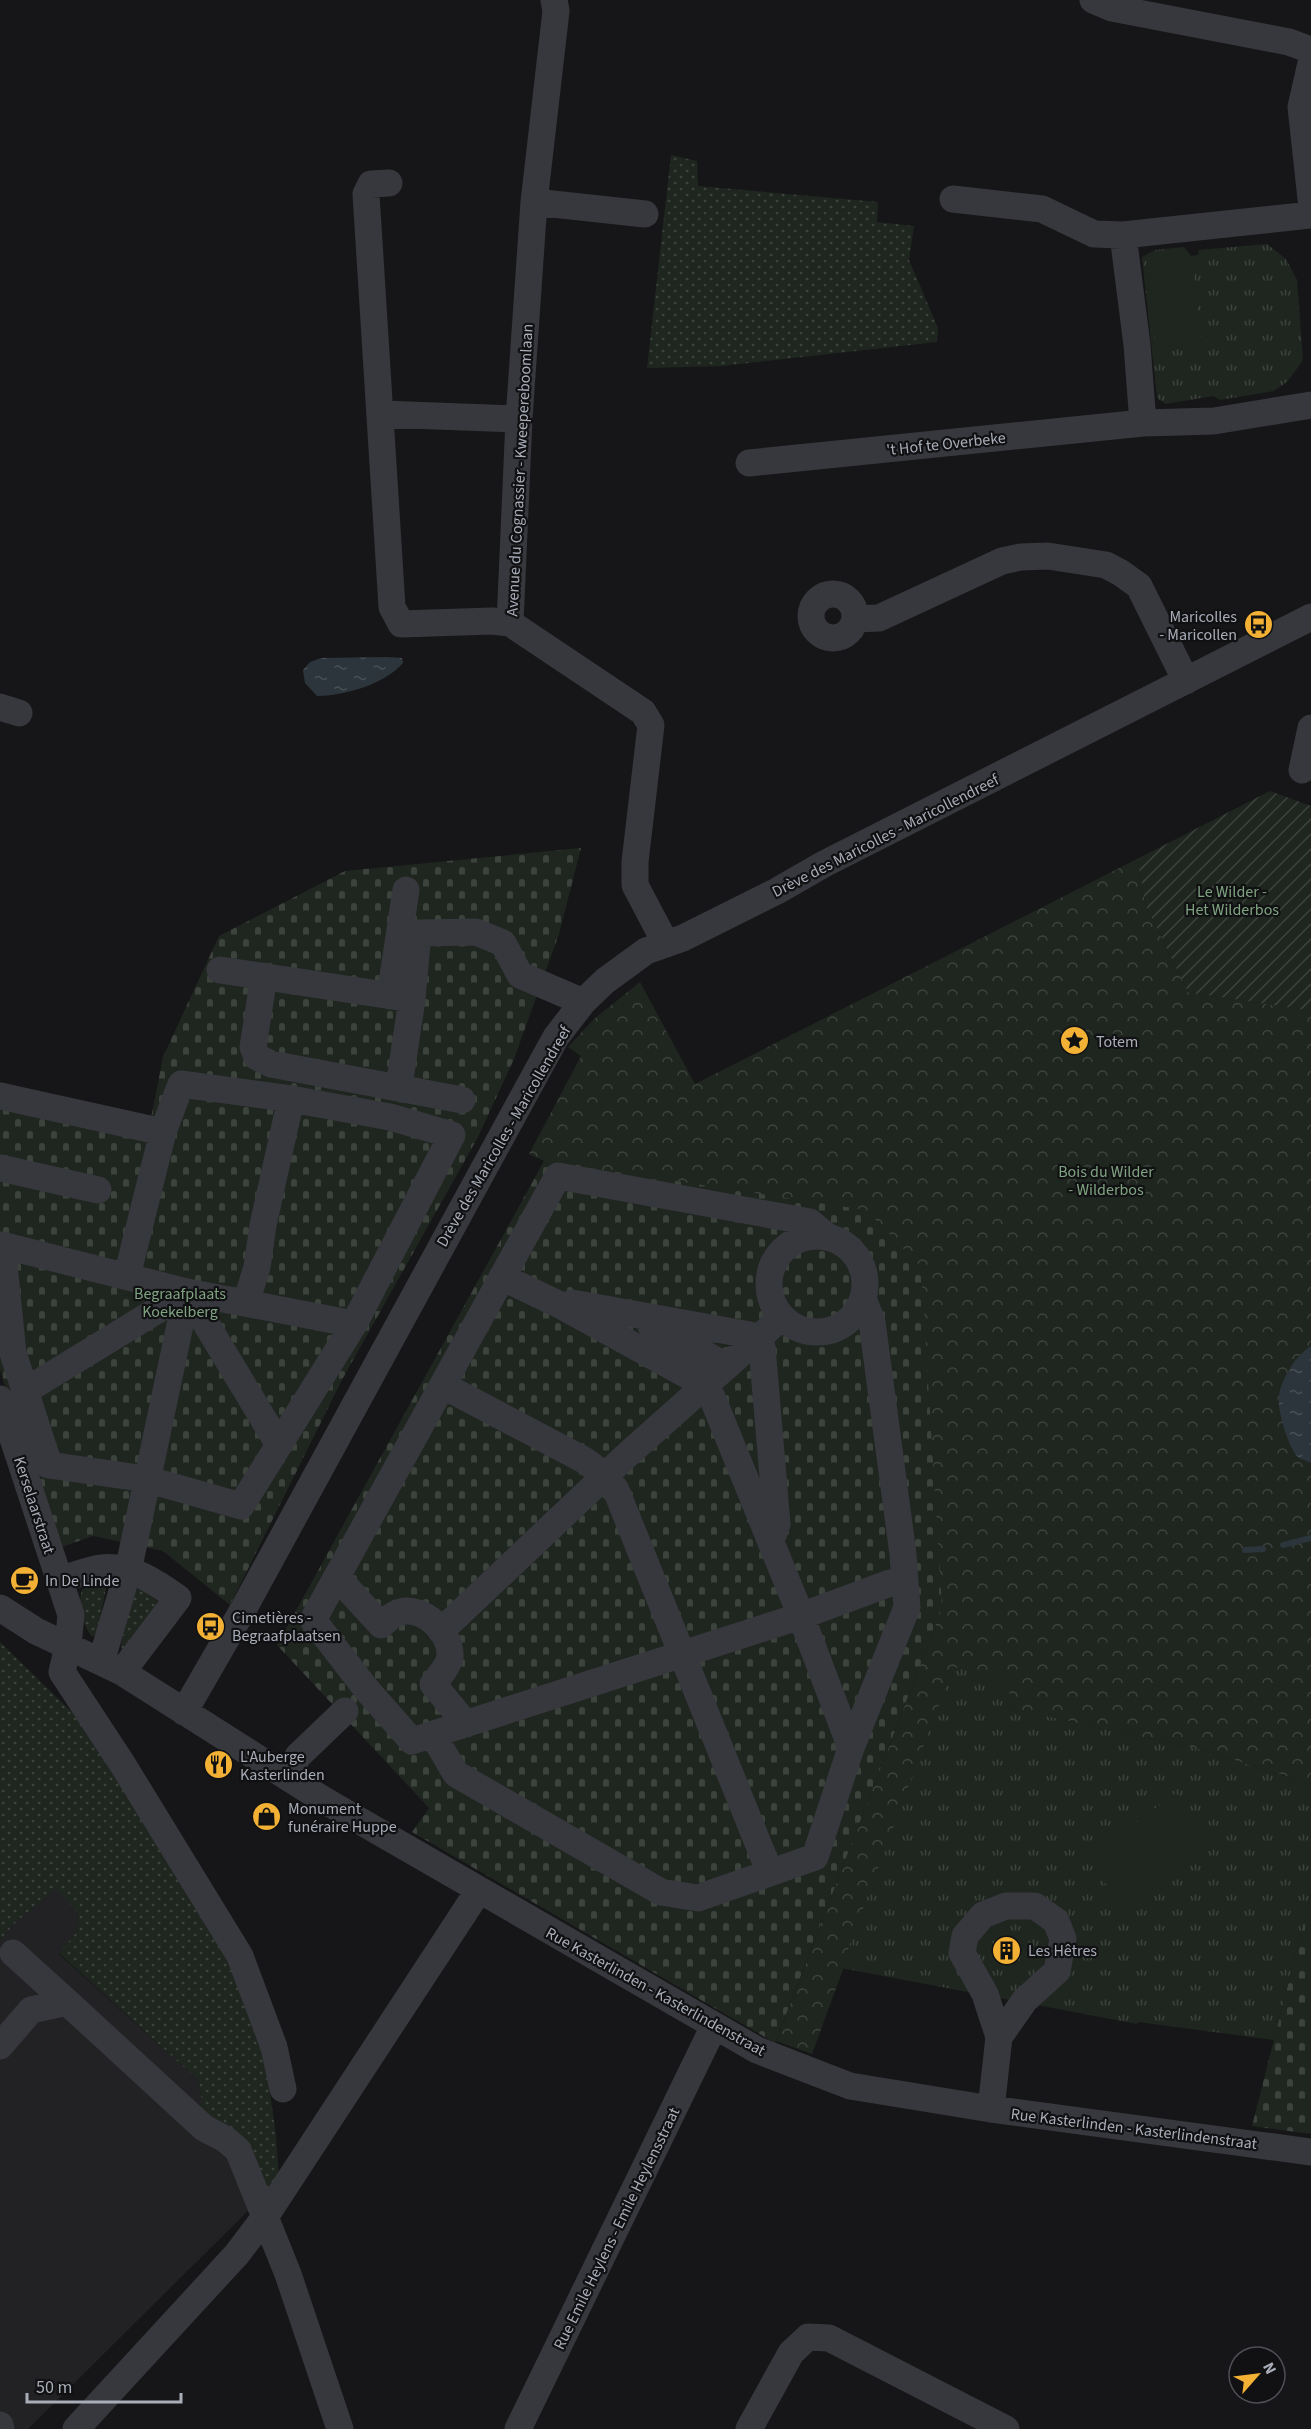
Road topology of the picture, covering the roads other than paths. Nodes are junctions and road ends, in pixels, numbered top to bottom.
1 (554, 0) edge
2 (1093, 0) edge
3 (1311, 50) edge
4 (1311, 63) edge
5 (389, 183) dead end
6 (953, 199) dead end
7 (1311, 199) edge
8 (534, 202) junction
9 (645, 214) dead end
10 (1311, 215) edge
11 (1123, 235) junction
12 (1311, 405) edge
13 (381, 414) junction
14 (519, 419) junction
15 (1143, 423) junction
16 (749, 463) dead end
17 (1311, 617) edge
18 (855, 619) dead end
19 (510, 623) junction
20 (1186, 681) junction
21 (1311, 728) edge
22 (1302, 770) dead end
23 (406, 890) dead end
24 (666, 944) junction
25 (220, 970) dead end
26 (264, 976) junction
27 (401, 998) junction
28 (583, 1002) junction
29 (0, 1096) edge
30 (291, 1099) junction
31 (164, 1132) junction
32 (0, 1168) edge
33 (98, 1190) dead end
34 (828, 1237) junction
35 (1, 1238) edge
36 (127, 1276) junction
37 (502, 1277) junction
38 (187, 1292) junction
39 (863, 1298) junction
40 (246, 1303) junction
41 (558, 1305) junction
42 (635, 1315) junction
43 (782, 1317) junction
44 (354, 1324) junction
45 (723, 1331) junction
46 (756, 1340) junction
47 (721, 1363) junction
48 (444, 1386) junction
49 (704, 1388) junction
50 (12, 1395) edge
51 (279, 1445) junction
52 (606, 1476) junction
53 (146, 1479) junction
54 (771, 1542) junction
55 (128, 1571) junction
56 (337, 1577) junction
57 (60, 1580) junction
58 (905, 1581) junction
59 (0, 1608) edge
60 (801, 1616) junction
61 (441, 1631) junction
62 (68, 1646) junction
63 (684, 1654) junction
64 (112, 1667) junction
65 (356, 1700) junction
66 (184, 1712) junction
67 (466, 1724) junction
68 (433, 1735) junction
69 (851, 1748) junction
70 (287, 1777) junction
71 (770, 1873) junction
72 (478, 1890) junction
73 (13, 1953) dead end
74 (985, 1994) junction
75 (1025, 2000) junction
76 (67, 2002) junction
77 (714, 2026) junction
78 (999, 2037) junction
79 (0, 2046) edge
80 (283, 2089) dead end
81 (991, 2109) junction
82 (1311, 2152) edge
83 (265, 2217) junction
84 (76, 2429) edge
85 (340, 2429) edge
86 (518, 2429) edge
87 (749, 2429) edge
88 (1006, 2429) edge

1 - 8 street, Avenue du Cognassier - Kweepereboomlaan
2 - 3 street
4 - 7 street
5 - 13 street
6 - 11 street
8 - 9 street
8 - 14 street, Avenue du Cognassier - Kweepereboomlaan
10 - 11 street
11 - 15 street
12 - 15 street, 't Hof te Overbeke
13 - 14 street
13 - 19 street
14 - 19 street, Avenue du Cognassier - Kweepereboomlaan
15 - 16 street, 't Hof te Overbeke
17 - 20 street, Drève des Maricolles - Maricollendreef
18 - 20 street
19 - 24 street, Avenue du Cognassier - Kweepereboomlaan
20 - 24 street, Drève des Maricolles - Maricollendreef
21 - 22 street
23 - 27 street
24 - 28 street, Drève des Maricolles - Maricollendreef
25 - 26 street
26 - 27 street
26 - 27 street
27 - 28 street
28 - 66 street, Drève des Maricolles - Maricollendreef
29 - 31 street
30 - 31 street
30 - 40 street
30 - 44 street
31 - 36 street
32 - 33 street
34 - 37 street
34 - 39 street
34 - 43 street
35 - 36 street
35 - 50 street
36 - 38 street
37 - 41 street
37 - 48 street
38 - 40 street
38 - 50 street
38 - 51 street
38 - 53 street
39 - 43 street
39 - 58 street
40 - 44 street
41 - 42 street
41 - 49 street
42 - 45 street
42 - 47 street
43 - 46 street
44 - 51 street
45 - 46 street
45 - 47 street
46 - 47 street
46 - 54 street
47 - 49 street
48 - 52 street
48 - 56 street
49 - 52 street
49 - 54 street
50 - 53 street
50 - 57 street, Kerselaarstraat
51 - 53 street
52 - 61 street
52 - 63 street
53 - 55 street
54 - 60 street
55 - 57 street
55 - 64 street
55 - 64 street
56 - 61 street
56 - 65 street
57 - 62 street, Kerselaarstraat
58 - 60 street
58 - 69 street
59 - 62 street, Rue Kasterlinden - Kasterlindenstraat
60 - 63 street
60 - 69 street
61 - 67 street
62 - 64 street, Rue Kasterlinden - Kasterlindenstraat
62 - 80 street, Kerselaarstraat
63 - 67 street
63 - 71 street
64 - 66 street, Rue Kasterlinden - Kasterlindenstraat
65 - 68 street
65 - 70 street
66 - 70 street, Rue Kasterlinden - Kasterlindenstraat
67 - 68 street
68 - 71 street
69 - 71 street
70 - 72 street, Rue Kasterlinden - Kasterlindenstraat
72 - 77 street, Rue Kasterlinden - Kasterlindenstraat
72 - 83 street
73 - 76 street
74 - 75 street
74 - 75 street
74 - 78 street
75 - 78 street
76 - 79 street
76 - 83 street
77 - 81 street, Rue Kasterlinden - Kasterlindenstraat
77 - 86 street, Rue Emile Heylens - Emile Heylensstraat
78 - 81 street
81 - 82 street, Rue Kasterlinden - Kasterlindenstraat
83 - 84 street
83 - 85 street
87 - 88 street

